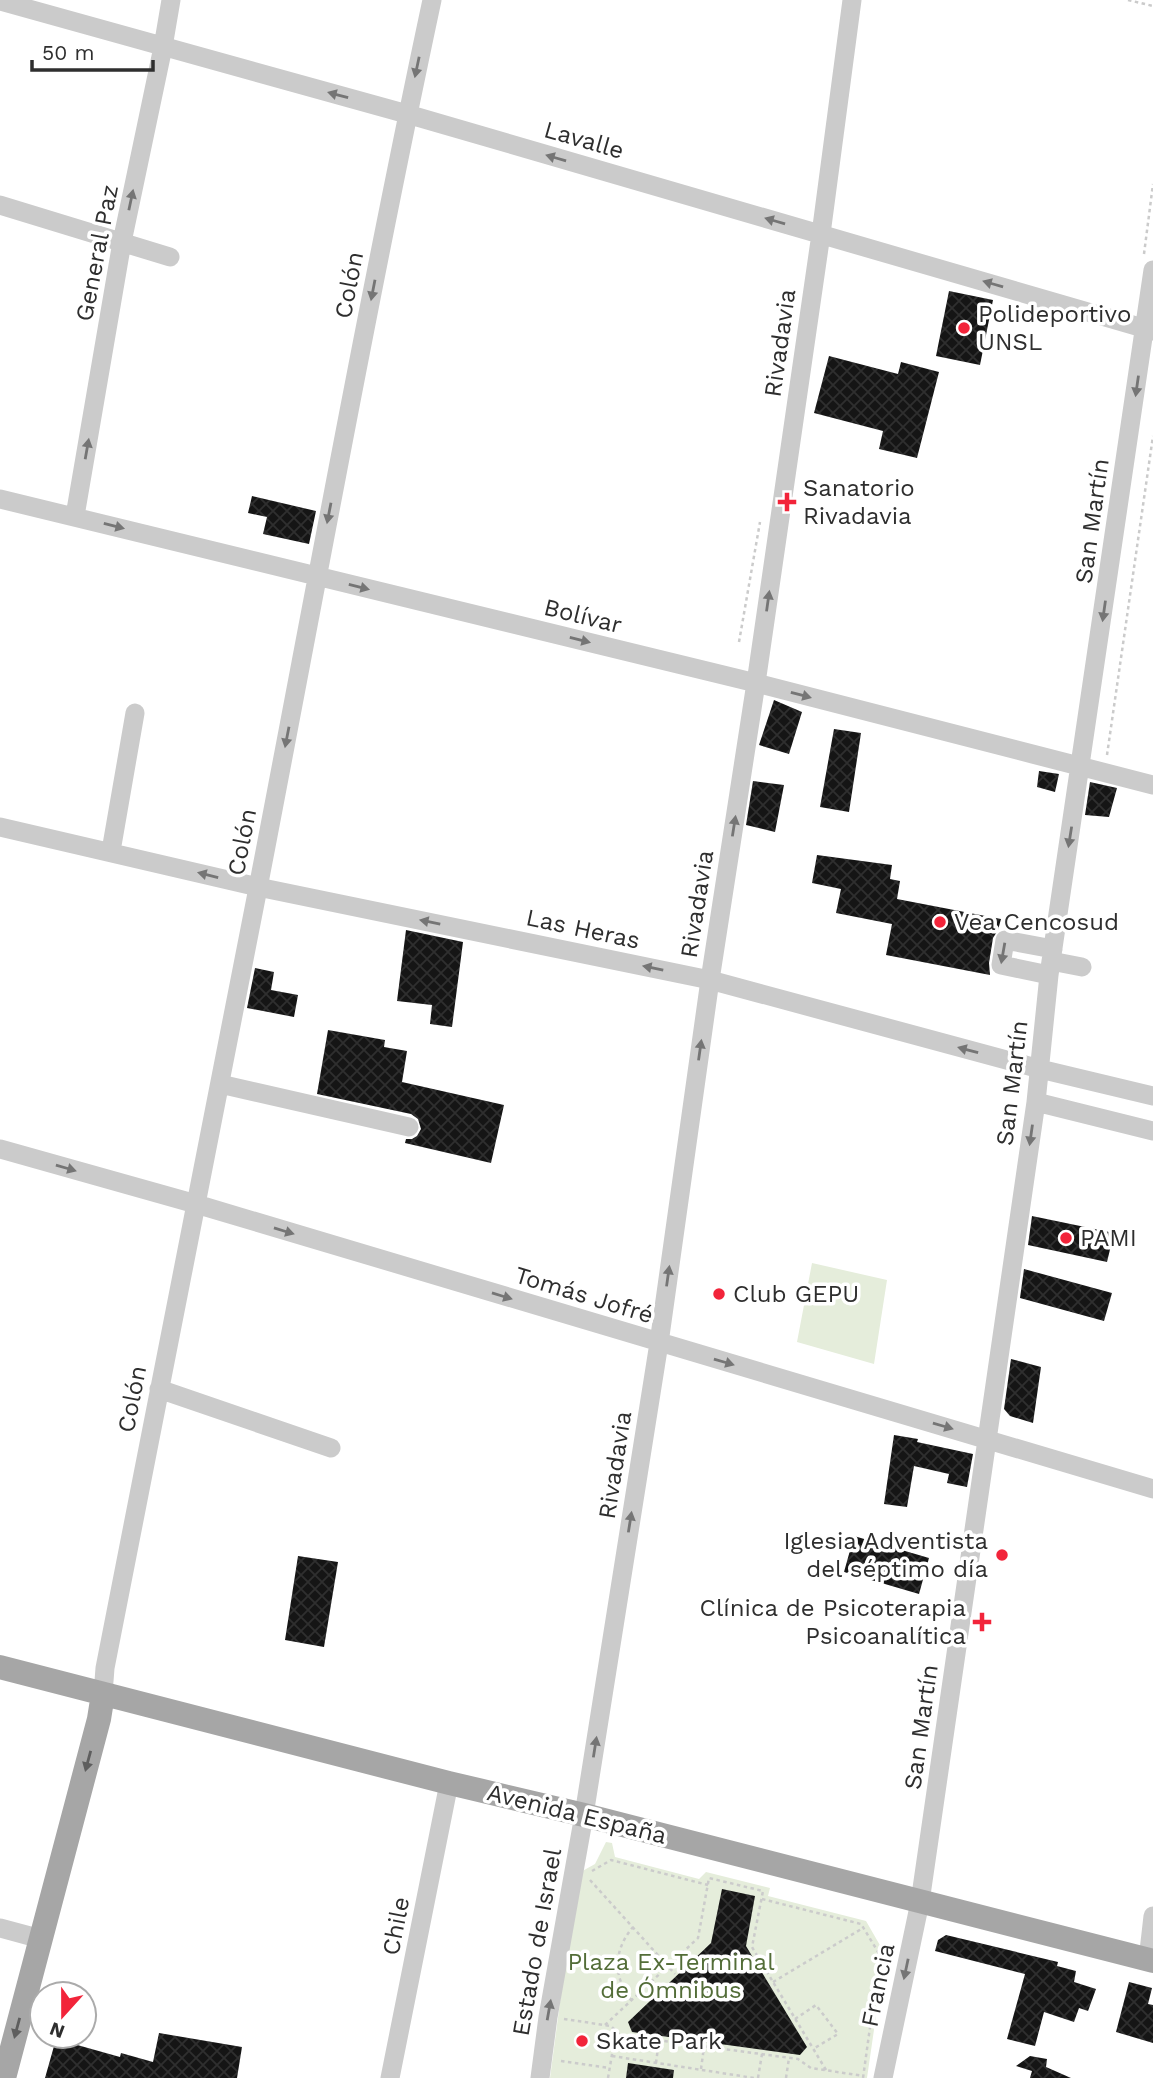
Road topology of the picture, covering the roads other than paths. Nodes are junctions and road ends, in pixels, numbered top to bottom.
1 (171, 0) edge
2 (432, 0) edge
3 (852, 0) edge
4 (0, 1) edge
5 (163, 47) junction
6 (407, 114) junction
7 (0, 205) edge
8 (821, 234) junction
9 (122, 242) junction
10 (170, 257) dead end
11 (1148, 266) edge
12 (1149, 330) edge
13 (0, 499) edge
14 (75, 516) junction
15 (317, 577) junction
16 (756, 683) junction
17 (135, 713) dead end
18 (1081, 767) junction
19 (1153, 785) edge
20 (0, 827) edge
21 (111, 851) junction
22 (258, 887) junction
23 (1051, 962) junction
24 (1082, 967) dead end
25 (710, 980) junction
26 (1040, 1069) junction
27 (220, 1084) junction
28 (1153, 1096) edge
29 (1036, 1102) junction
30 (409, 1127) dead end
31 (1153, 1131) edge
32 (0, 1149) edge
33 (196, 1204) junction
34 (659, 1343) junction
35 (159, 1389) junction
36 (988, 1440) junction
37 (331, 1448) dead end
38 (1153, 1489) edge
39 (0, 1667) edge
40 (103, 1694) junction
41 (449, 1783) junction
42 (584, 1815) junction
43 (920, 1902) junction
44 (1153, 1916) edge
45 (0, 1928) edge
46 (41, 1938) junction
47 (1151, 1961) edge
48 (870, 2077) edge
49 (4, 2078) edge
50 (390, 2078) edge
51 (540, 2078) edge

1 - 5 street, General Paz
2 -> 6 street, Colón
3 - 8 street, Rivadavia
4 - 5 street, Lavalle
6 -> 5 street, Lavalle
9 -> 5 street, General Paz
8 -> 6 street, Lavalle
6 -> 15 street, Colón
7 - 9 street
12 -> 8 street, Lavalle
16 -> 8 street, Rivadavia
9 - 10 street
14 -> 9 street, General Paz
11 - 12 street, San Martín
12 -> 18 street, San Martín
13 - 14 street, Bolívar
14 -> 15 street, Bolívar
15 -> 16 street, Bolívar
15 -> 22 street, Colón
16 -> 18 street, Bolívar
25 -> 16 street, Rivadavia
17 - 21 street
18 - 19 street, Bolívar
18 -> 23 street, San Martín
20 - 21 street, Las Heras
22 -> 21 street, Las Heras
25 -> 22 street, Las Heras
22 - 27 street, Colón
23 - 24 street
23 - 26 street, San Martín
26 -> 25 street, Las Heras
34 -> 25 street, Rivadavia
26 - 28 street, Las Heras
26 - 29 street, San Martín
27 - 30 street
27 - 33 street, Colón
29 - 31 street
29 -> 36 street, San Martín
32 -> 33 street, Tomás Jofré
33 -> 34 street, Tomás Jofré
33 - 35 street, Colón
34 -> 36 street, Tomás Jofré
42 -> 34 street, Rivadavia
35 - 37 street
35 - 40 street, Colón
36 - 38 street, Tomás Jofré
36 - 43 street, San Martín
39 - 40 main road, Avenida España
40 - 41 main road, Avenida España
40 -> 46 main road
41 - 42 main road, Avenida España
41 - 50 street, Chile
42 - 43 main road, Avenida España
51 -> 42 street, Estado de Israel
43 - 47 main road, Avenida España
43 -> 48 street, Francia
44 - 47 street
45 - 46 street
46 -> 49 main road

